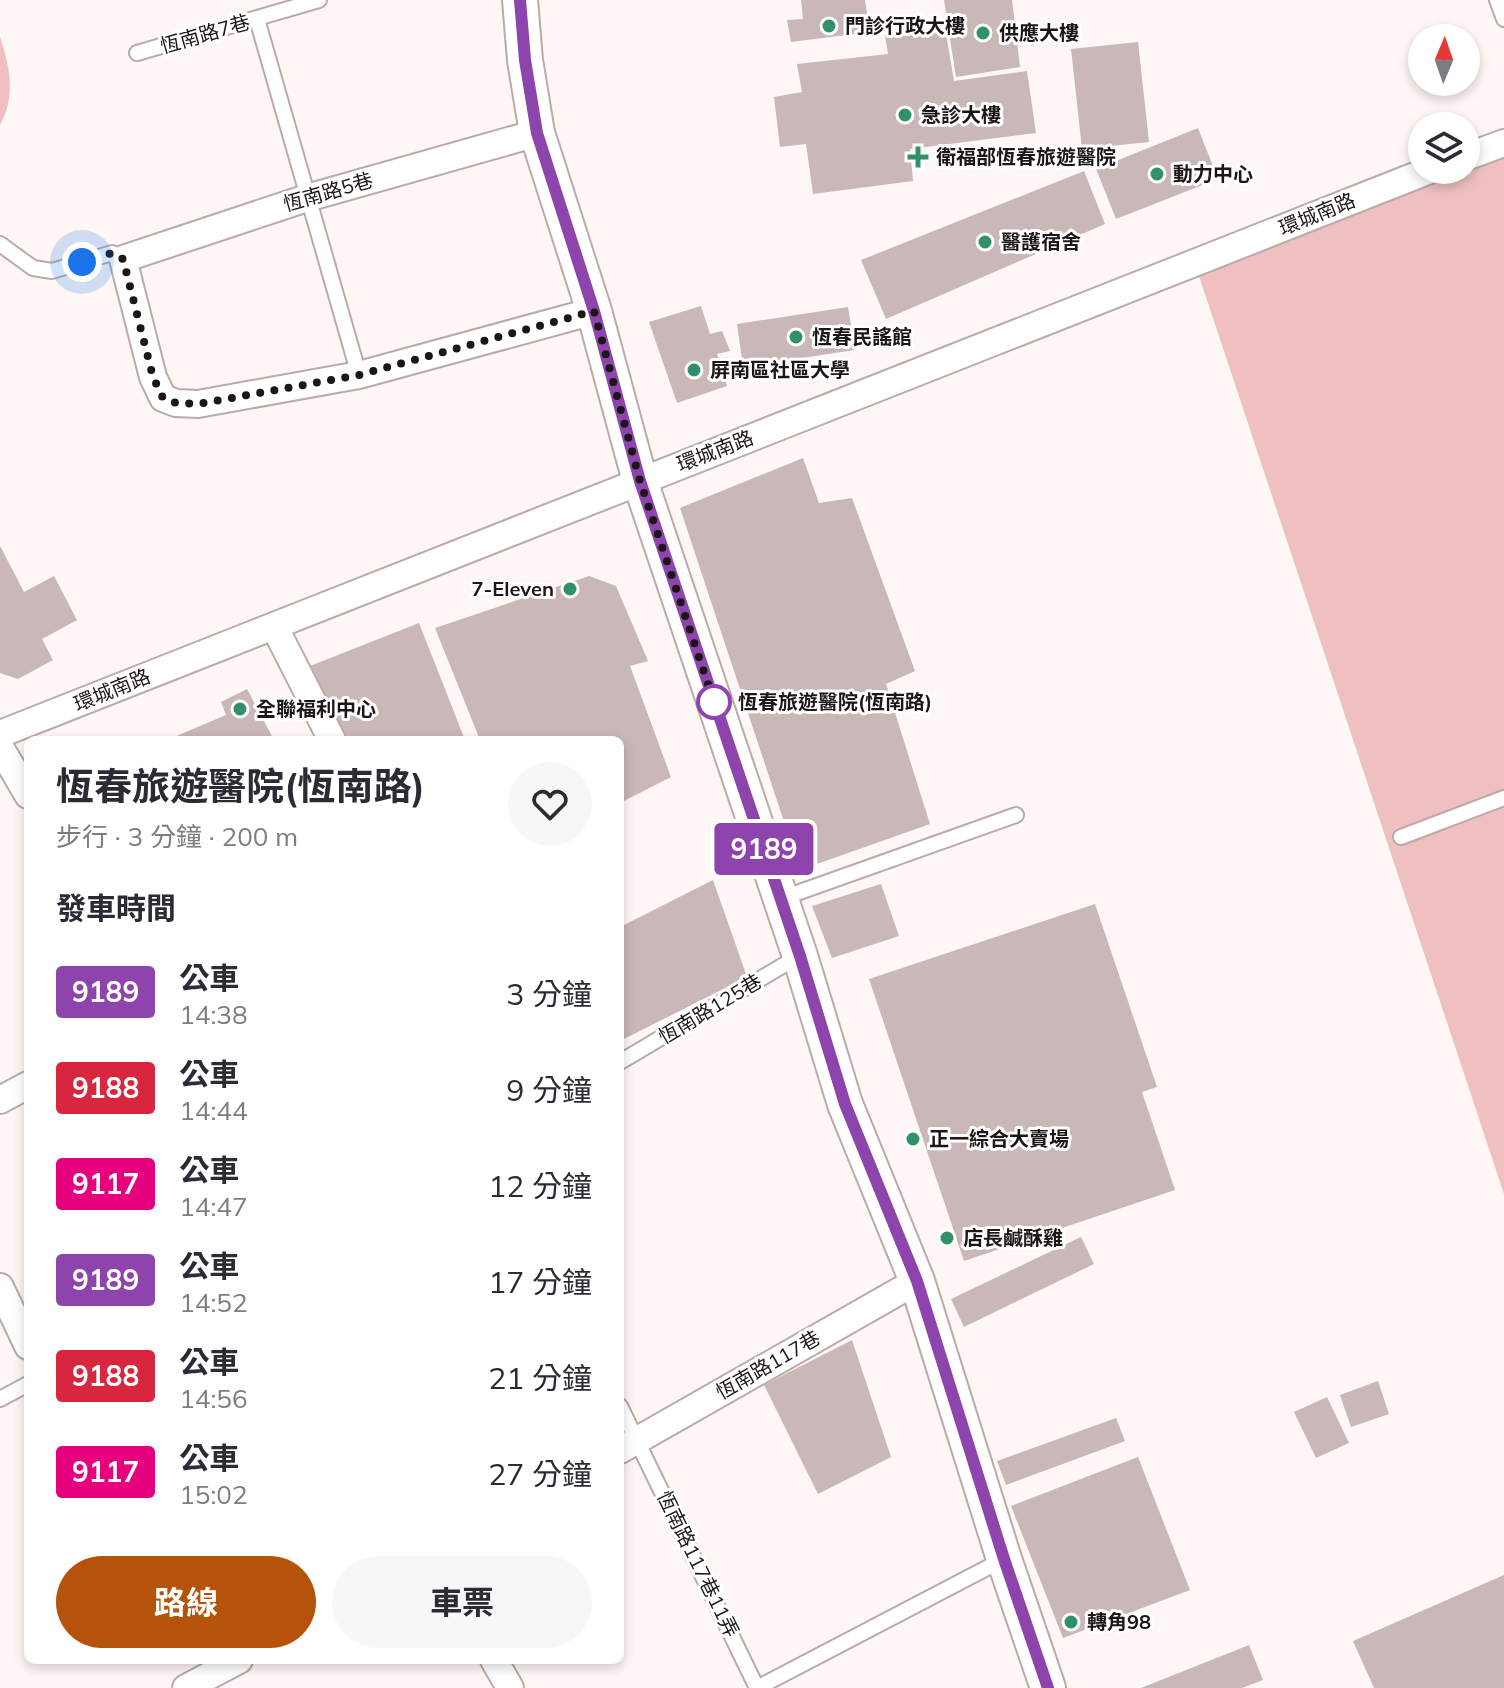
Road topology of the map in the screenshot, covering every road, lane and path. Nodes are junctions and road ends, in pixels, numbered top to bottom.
1 (319, 0) edge
2 (520, 0) edge
3 (1497, 0) edge
4 (257, 19) junction
5 (1504, 19) edge
6 (137, 53) dead end
7 (537, 133) junction
8 (1504, 143) edge
9 (1480, 152) edge
10 (1408, 179) edge
11 (307, 198) junction
12 (0, 244) edge
13 (123, 259) junction
14 (594, 311) junction
15 (359, 375) junction
16 (640, 481) junction
17 (274, 626) junction
18 (0, 734) edge
19 (330, 736) edge
20 (0, 747) edge
21 (24, 788) edge
22 (1504, 798) edge
23 (1016, 815) dead end
24 (1401, 837) dead end
25 (780, 899) junction
26 (800, 956) junction
27 (624, 1060) edge
28 (24, 1087) edge
29 (0, 1100) edge
30 (917, 1281) junction
31 (0, 1287) edge
32 (24, 1338) edge
33 (24, 1386) edge
34 (0, 1399) edge
35 (624, 1423) edge
36 (629, 1444) edge
37 (1004, 1559) junction
38 (230, 1664) edge
39 (496, 1664) edge
40 (200, 1678) edge
41 (510, 1688) edge
42 (757, 1688) edge
43 (1048, 1688) edge

1 - 4 lane, 恆南路7巷
2 - 7 street
3 - 5 lane
4 - 6 lane, 恆南路7巷
4 - 11 lane
7 - 11 street, 恆南路5巷
7 - 14 street
8 - 9 street
10 - 16 street, 環城南路
11 - 13 street, 恆南路5巷
11 - 15 lane
12 - 13 lane
13 - 15 street
14 - 15 street
14 - 16 street
16 - 17 street, 環城南路
16 - 25 street
17 - 18 street, 環城南路
17 - 19 street
20 - 21 street
22 - 24 lane
23 - 25 lane
25 - 26 street
26 - 27 lane, 恆南路125巷
26 - 30 street
28 - 29 street
30 - 36 street, 恆南路117巷
30 - 37 street
31 - 32 street
33 - 34 lane
35 - 36 lane, 恆南路117巷11弄
36 - 42 lane, 恆南路117巷11弄
37 - 42 lane
37 - 43 street
38 - 40 street
39 - 41 street

